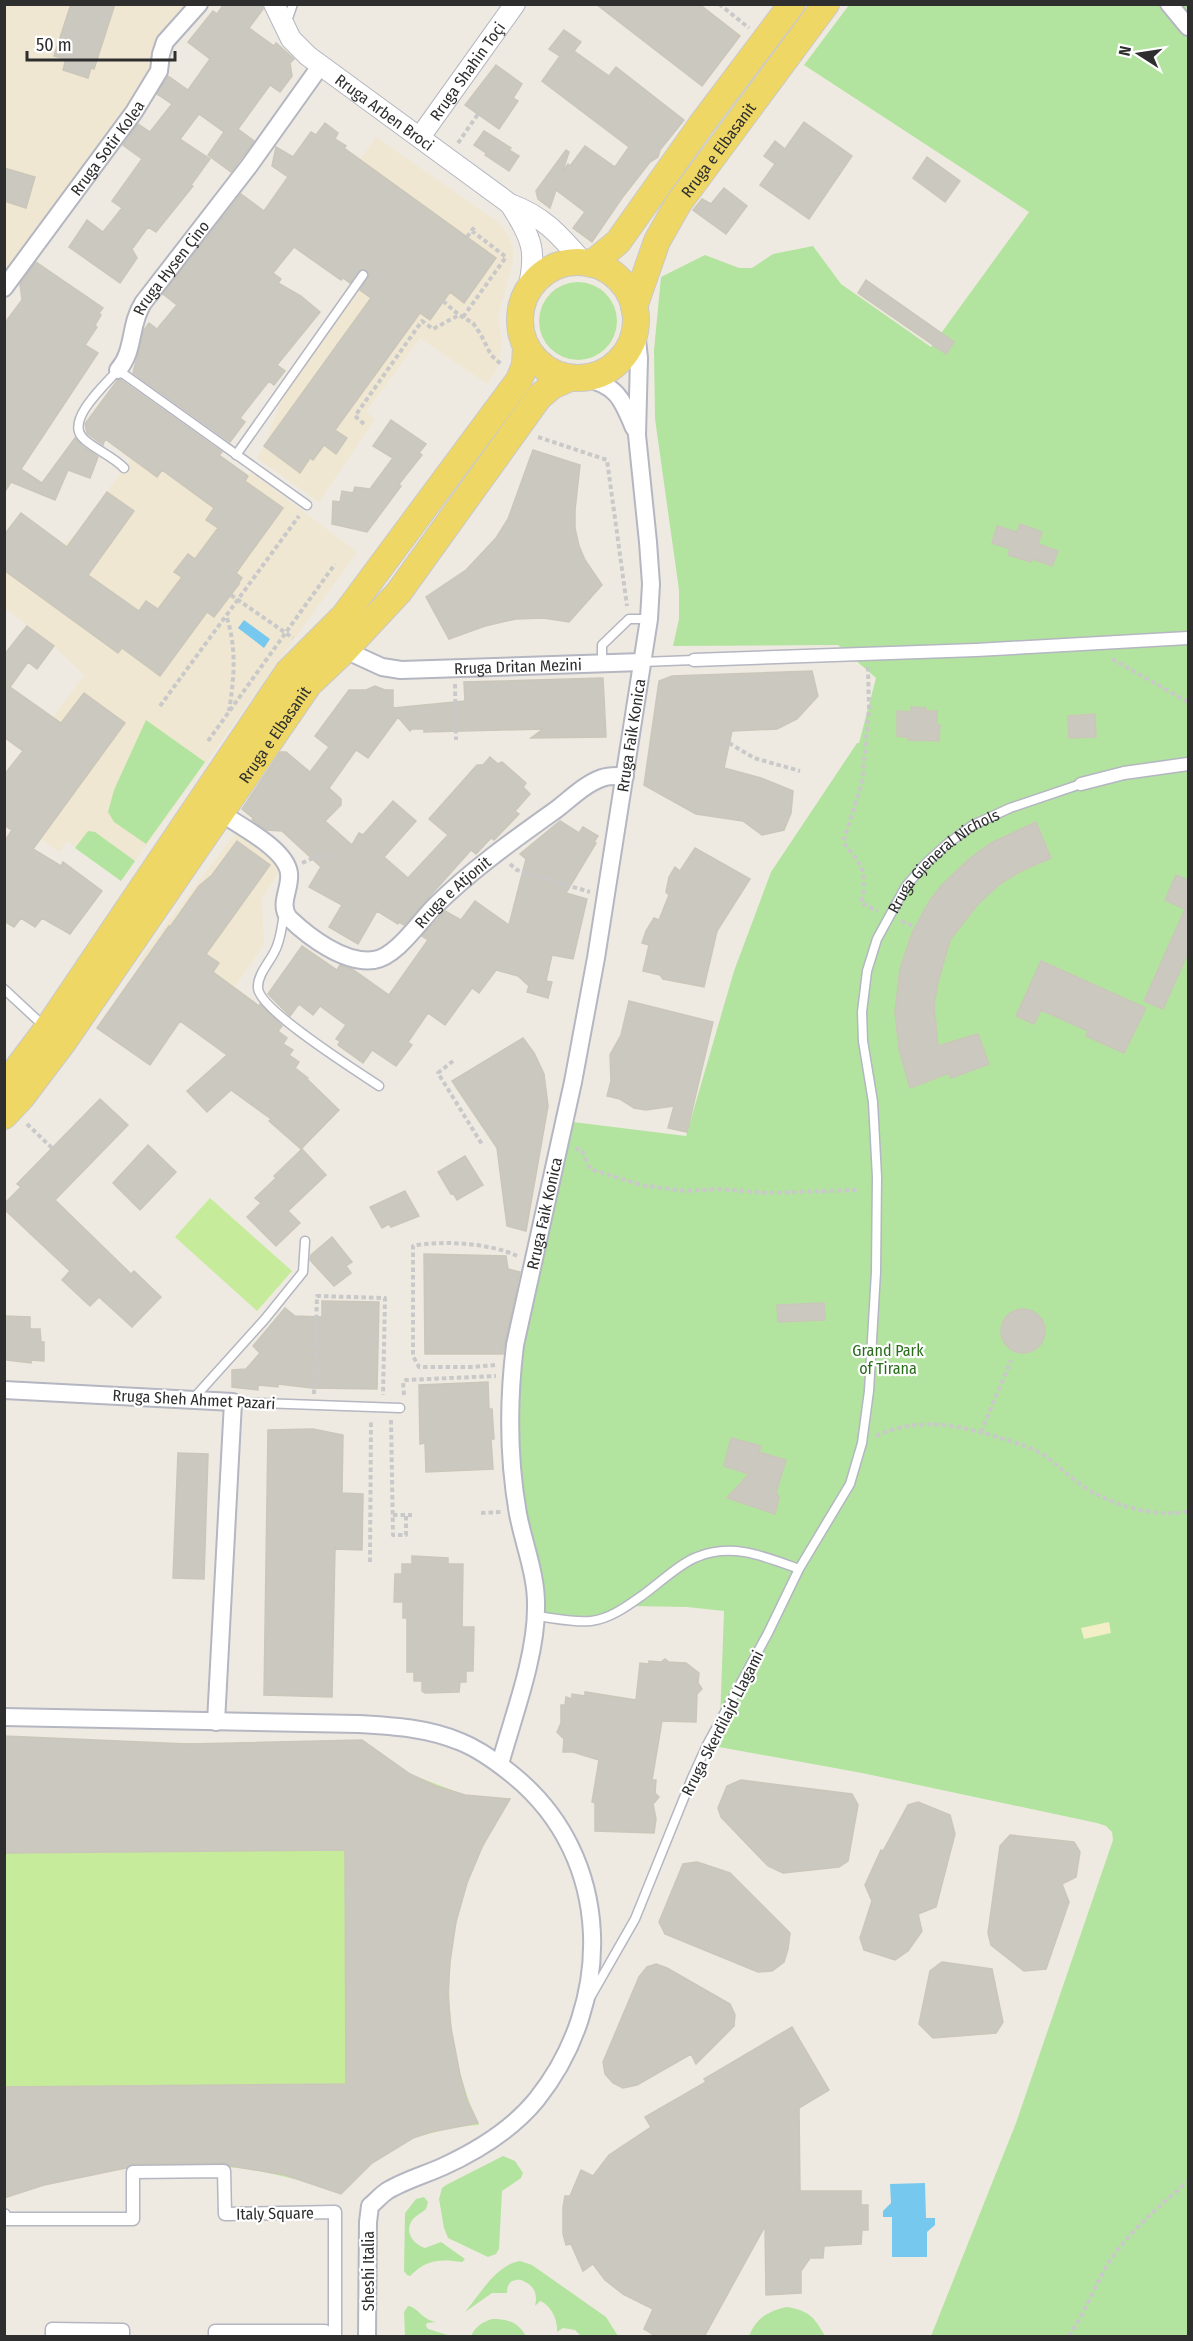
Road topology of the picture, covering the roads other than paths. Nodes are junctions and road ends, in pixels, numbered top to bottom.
1 (199, 4) edge
2 (274, 4) edge
3 (293, 4) edge
4 (515, 4) edge
5 (792, 4) edge
6 (826, 4) edge
7 (1169, 4) edge
8 (284, 27) junction
9 (1188, 27) edge
10 (321, 65) junction
11 (420, 137) junction
12 (510, 204) junction
13 (587, 263) junction
14 (363, 275) dead end
15 (4, 288) edge
16 (527, 293) junction
17 (635, 314) junction
18 (526, 347) junction
19 (118, 370) junction
20 (577, 378) junction
21 (637, 435) junction
22 (236, 455) junction
23 (124, 468) dead end
24 (306, 505) road end
25 (649, 619) junction
26 (1188, 638) edge
27 (345, 650) junction
28 (694, 660) joint
29 (642, 662) junction
30 (602, 663) junction
31 (1188, 764) edge
32 (625, 776) junction
33 (1081, 784) joint
34 (221, 813) junction
35 (285, 911) junction
36 (4, 990) edge
37 (55, 1035) junction
38 (4, 1086) edge
39 (379, 1086) dead end
40 (4, 1116) edge
41 (305, 1241) dead end
42 (4, 1390) edge
43 (193, 1399) junction
44 (233, 1402) junction
45 (391, 1408) road end
46 (862, 1443) joint
47 (800, 1569) junction
48 (536, 1616) junction
49 (4, 1718) edge
50 (216, 1722) junction
51 (500, 1764) junction
52 (586, 2004) junction
53 (4, 2215) edge
54 (52, 2337) edge
55 (123, 2337) edge
56 (215, 2337) edge
57 (325, 2337) edge
58 (335, 2337) edge
59 (367, 2337) edge

1 - 15 street, Rruga Sotir Kolea
2 - 8 street, Rruga Arben Broci
3 - 8 lane
4 - 11 street, Rruga Shahin Toçi
5 - 13 main road, Rruga e Elbasanit
6 - 17 main road, Rruga e Elbasanit
7 - 9 street
8 - 10 street, Rruga Arben Broci
10 - 11 street, Rruga Arben Broci
10 - 19 street, Rruga Hysen Çino
11 - 12 street, Rruga Arben Broci
12 - 13 street, Rruga Arben Broci
12 - 16 street, Rruga Arben Broci
13 - 16 main road
13 - 17 main road
14 - 22 lane
16 - 18 main road
17 - 20 main road
17 - 21 street
18 - 20 main road
18 - 37 main road, Rruga e Elbasanit
19 - 22 lane
19 - 23 lane, Rruga Hysen Çino
20 - 21 street
20 - 27 main road, Rruga e Elbasanit
21 - 25 street, Rruga Faik Konica
22 - 24 lane
25 - 29 street, Rruga Faik Konica
25 - 30 lane
26 - 28 street
27 - 30 street, Rruga Dritan Mezini
27 - 34 main road, Rruga e Elbasanit
28 - 29 lane, Rruga Dritan Mezini
29 - 30 street, Rruga Dritan Mezini
29 - 32 street, Rruga Faik Konica
31 - 33 street, Rruga Gjeneral Nichols
32 - 35 street, Rruga e Atjonit
32 - 48 street, Rruga Faik Konica
33 - 46 lane, Rruga Gjeneral Nichols
34 - 35 street
34 - 37 main road, Rruga e Elbasanit
35 - 39 lane
36 - 37 lane
37 - 38 main road, Rruga e Elbasanit
37 - 40 main road, Rruga e Elbasanit
41 - 43 lane
42 - 43 street, Rruga Sheh Ahmet Pazari
43 - 44 street, Rruga Sheh Ahmet Pazari
44 - 45 lane, Rruga Sheh Ahmet Pazari
44 - 50 street
46 - 47 lane, Rruga Skerdilajd Llagami
47 - 48 lane
47 - 52 lane, Rruga Skerdilajd Llagami
48 - 51 street, Rruga Faik Konica
49 - 50 street
50 - 51 street
51 - 52 street
52 - 59 street, Sheshi Italia
53 - 58 street, Italy Square
54 - 55 street
56 - 57 street

